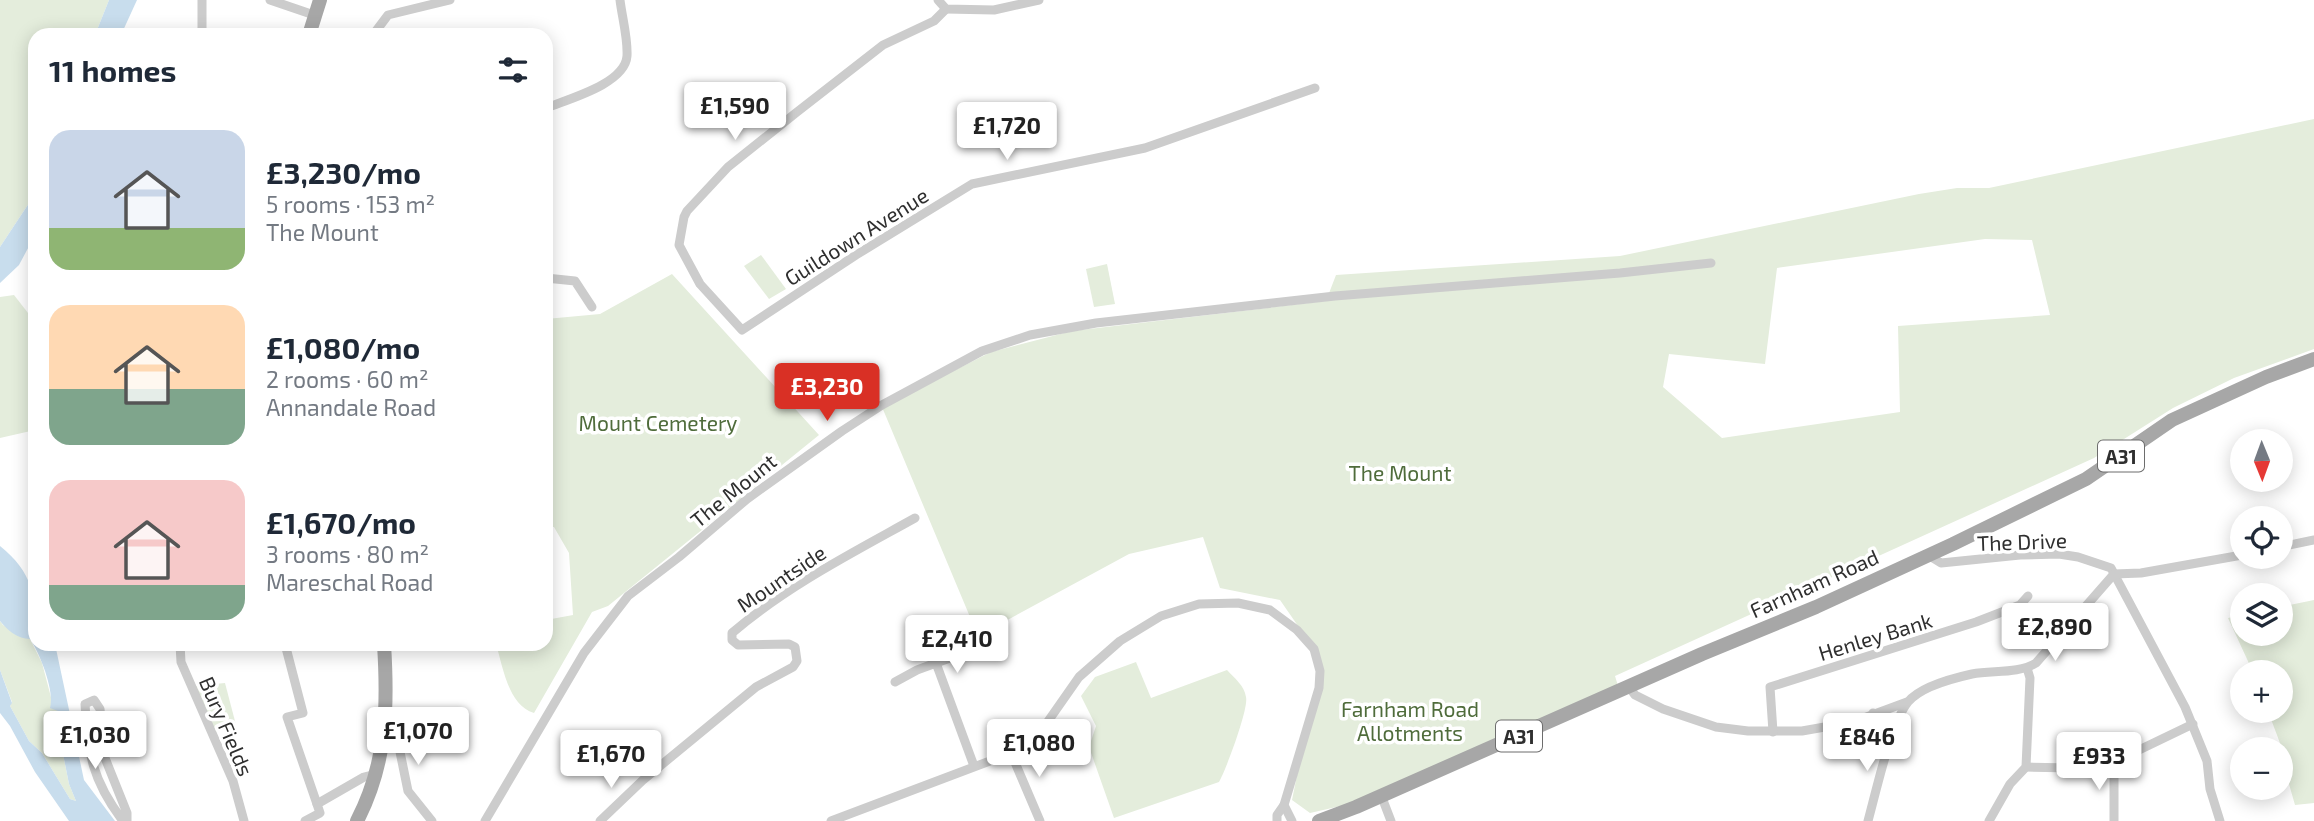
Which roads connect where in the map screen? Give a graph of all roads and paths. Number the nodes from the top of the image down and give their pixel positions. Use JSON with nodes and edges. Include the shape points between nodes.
{"nodes":[{"id":1,"x":202,"y":0,"type":"edge"},
{"id":2,"x":270,"y":0,"type":"edge"},
{"id":3,"x":320,"y":0,"type":"edge"},
{"id":4,"x":450,"y":0,"type":"edge"},
{"id":5,"x":620,"y":0,"type":"edge"},
{"id":6,"x":938,"y":0,"type":"edge"},
{"id":7,"x":1040,"y":0,"type":"edge"},
{"id":8,"x":946,"y":9,"type":"junction"},
{"id":9,"x":314,"y":15,"type":"junction"},
{"id":10,"x":202,"y":28,"type":"edge"},
{"id":11,"x":311,"y":28,"type":"edge"},
{"id":12,"x":378,"y":28,"type":"edge"},
{"id":13,"x":1315,"y":88,"type":"dead end"},
{"id":14,"x":553,"y":105,"type":"edge"},
{"id":15,"x":1711,"y":263,"type":"dead end"},
{"id":16,"x":553,"y":279,"type":"edge"},
{"id":17,"x":592,"y":307,"type":"dead end"},
{"id":18,"x":2314,"y":359,"type":"edge"},
{"id":19,"x":915,"y":518,"type":"dead end"},
{"id":20,"x":2314,"y":540,"type":"edge"},
{"id":21,"x":2293,"y":544,"type":"edge"},
{"id":22,"x":1928,"y":555,"type":"junction"},
{"id":23,"x":2230,"y":557,"type":"edge"},
{"id":24,"x":2114,"y":574,"type":"junction"},
{"id":25,"x":2028,"y":596,"type":"dead end"},
{"id":26,"x":180,"y":651,"type":"edge"},
{"id":27,"x":287,"y":651,"type":"edge"},
{"id":28,"x":385,"y":651,"type":"edge"},
{"id":29,"x":950,"y":658,"type":"dead end"},
{"id":30,"x":936,"y":663,"type":"junction"},
{"id":31,"x":2027,"y":668,"type":"junction"},
{"id":32,"x":895,"y":682,"type":"dead end"},
{"id":33,"x":1629,"y":687,"type":"junction"},
{"id":34,"x":1908,"y":702,"type":"junction"},
{"id":35,"x":1873,"y":713,"type":"junction"},
{"id":36,"x":2193,"y":724,"type":"junction"},
{"id":37,"x":1773,"y":732,"type":"junction"},
{"id":38,"x":384,"y":733,"type":"junction"},
{"id":39,"x":1893,"y":733,"type":"junction"},
{"id":40,"x":1011,"y":753,"type":"junction"},
{"id":41,"x":2114,"y":762,"type":"junction"},
{"id":42,"x":974,"y":766,"type":"junction"},
{"id":43,"x":2026,"y":767,"type":"junction"},
{"id":44,"x":376,"y":774,"type":"junction"},
{"id":45,"x":1381,"y":795,"type":"junction"},
{"id":46,"x":1284,"y":804,"type":"junction"},
{"id":47,"x":318,"y":808,"type":"junction"},
{"id":48,"x":125,"y":821,"type":"edge"},
{"id":49,"x":244,"y":821,"type":"edge"},
{"id":50,"x":305,"y":821,"type":"edge"},
{"id":51,"x":357,"y":821,"type":"edge"},
{"id":52,"x":432,"y":821,"type":"edge"},
{"id":53,"x":485,"y":821,"type":"edge"},
{"id":54,"x":600,"y":821,"type":"edge"},
{"id":55,"x":831,"y":821,"type":"edge"},
{"id":56,"x":1040,"y":821,"type":"edge"},
{"id":57,"x":1277,"y":821,"type":"edge"},
{"id":58,"x":1292,"y":821,"type":"edge"},
{"id":59,"x":1319,"y":821,"type":"edge"},
{"id":60,"x":1391,"y":821,"type":"edge"},
{"id":61,"x":1868,"y":821,"type":"edge"},
{"id":62,"x":1989,"y":821,"type":"edge"},
{"id":63,"x":2114,"y":821,"type":"edge"},
{"id":64,"x":2220,"y":821,"type":"edge"}],
"edges":[{"from":1,"to":10,"type":"street"},
{"from":2,"to":9,"type":"street"},
{"from":3,"to":9,"type":"main road"},
{"from":4,"to":12,"type":"street","via":[[388,15]]},
{"from":5,"to":14,"type":"street","via":[[627,58],[618,74]]},
{"from":6,"to":8,"type":"street"},
{"from":7,"to":8,"type":"street","via":[[994,10]]},
{"from":8,"to":13,"type":"street","name":"Guildown Avenue","via":[[934,21],[883,45],[728,167],[687,211],[679,245],[700,284],[742,330],[972,184],[1145,148]]},
{"from":9,"to":11,"type":"main road"},
{"from":15,"to":53,"type":"street","name":"The Mount","via":[[1122,320],[1030,335],[982,351],[842,431],[753,494],[628,596],[584,653]]},
{"from":16,"to":17,"type":"street","via":[[575,281]]},
{"from":18,"to":22,"type":"main road","name":"Farnham Road","number":"A31","via":[[2172,420],[2085,479]]},
{"from":19,"to":54,"type":"street","name":"Mountside","via":[[831,564],[732,633],[738,645],[789,644],[797,661],[756,687]]},
{"from":20,"to":21,"type":"street"},
{"from":22,"to":24,"type":"street","name":"The Drive","via":[[1941,563],[2059,554],[2097,562]]},
{"from":22,"to":33,"type":"main road","name":"Farnham Road","number":"A31"},
{"from":23,"to":24,"type":"street"},
{"from":24,"to":31,"type":"street"},
{"from":24,"to":36,"type":"street"},
{"from":25,"to":37,"type":"street","name":"Henley Bank","via":[[2020,605],[1976,622],[1770,687]]},
{"from":26,"to":49,"type":"street","name":"Bury Fields","via":[[181,662],[233,781]]},
{"from":27,"to":47,"type":"street","via":[[303,713],[288,716]]},
{"from":28,"to":38,"type":"main road","via":[[388,697]]},
{"from":29,"to":30,"type":"street"},
{"from":30,"to":32,"type":"street"},
{"from":30,"to":42,"type":"street"},
{"from":31,"to":34,"type":"street","via":[[1951,679]]},
{"from":31,"to":43,"type":"street"},
{"from":33,"to":37,"type":"street","via":[[1662,709],[1716,727]]},
{"from":33,"to":45,"type":"main road","name":"Farnham Road","number":"A31"},
{"from":34,"to":35,"type":"street"},
{"from":34,"to":39,"type":"street"},
{"from":35,"to":37,"type":"street","via":[[1853,722]]},
{"from":35,"to":39,"type":"street"},
{"from":36,"to":41,"type":"street"},
{"from":36,"to":64,"type":"street"},
{"from":38,"to":44,"type":"main road"},
{"from":38,"to":52,"type":"street","via":[[399,747],[408,791]]},
{"from":39,"to":61,"type":"street"},
{"from":40,"to":42,"type":"street"},
{"from":40,"to":46,"type":"street","via":[[1044,727],[1079,677],[1120,641],[1161,616],[1199,604],[1238,603],[1270,610],[1297,630],[1314,649],[1320,671],[1313,713]]},
{"from":40,"to":56,"type":"street"},
{"from":41,"to":43,"type":"street","via":[[2073,768]]},
{"from":41,"to":63,"type":"street"},
{"from":42,"to":55,"type":"street"},
{"from":43,"to":62,"type":"street","via":[[2010,784]]},
{"from":44,"to":47,"type":"street","via":[[363,777]]},
{"from":44,"to":51,"type":"main road"},
{"from":45,"to":59,"type":"main road","name":"Farnham Road","number":"A31"},
{"from":45,"to":60,"type":"street"},
{"from":46,"to":57,"type":"street"},
{"from":46,"to":58,"type":"street"},
{"from":47,"to":50,"type":"street"},
{"from":48,"to":48,"type":"street","via":[[95,776],[85,704],[94,700],[100,709],[105,758],[127,813]]}]}
